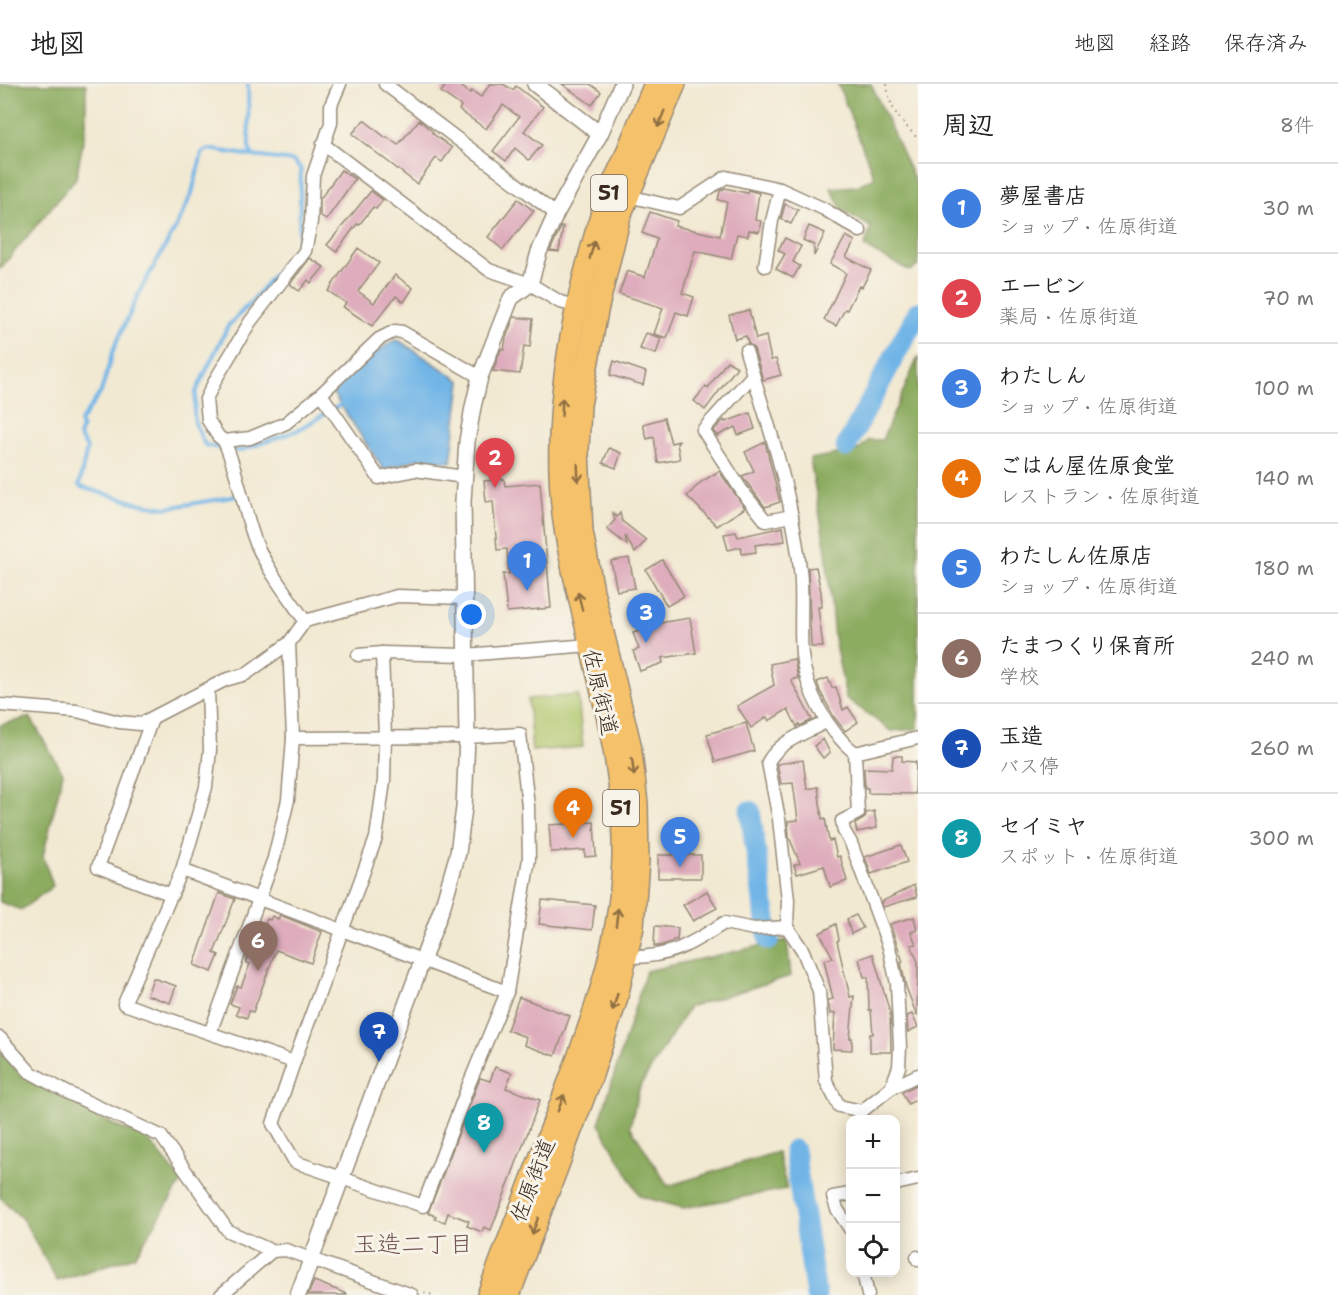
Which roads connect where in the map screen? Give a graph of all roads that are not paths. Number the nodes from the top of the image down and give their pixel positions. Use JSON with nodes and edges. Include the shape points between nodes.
{"nodes":[{"id":1,"x":340,"y":84,"type":"edge"},
{"id":2,"x":385,"y":84,"type":"edge"},
{"id":3,"x":535,"y":84,"type":"edge"},
{"id":4,"x":622,"y":84,"type":"edge"},
{"id":5,"x":655,"y":84,"type":"edge"},
{"id":6,"x":675,"y":84,"type":"edge"},
{"id":7,"x":600,"y":134,"type":"junction"},
{"id":8,"x":323,"y":144,"type":"junction"},
{"id":9,"x":780,"y":189,"type":"junction"},
{"id":10,"x":628,"y":196,"type":"junction"},
{"id":11,"x":556,"y":214,"type":"junction"},
{"id":12,"x":860,"y":231,"type":"dead end"},
{"id":13,"x":765,"y":266,"type":"dead end"},
{"id":14,"x":530,"y":284,"type":"junction"},
{"id":15,"x":587,"y":309,"type":"junction"},
{"id":16,"x":746,"y":351,"type":"dead end"},
{"id":17,"x":753,"y":375,"type":"junction"},
{"id":18,"x":480,"y":377,"type":"junction"},
{"id":19,"x":321,"y":394,"type":"junction"},
{"id":20,"x":225,"y":441,"type":"junction"},
{"id":21,"x":464,"y":477,"type":"junction"},
{"id":22,"x":792,"y":516,"type":"junction"},
{"id":23,"x":465,"y":598,"type":"junction"},
{"id":24,"x":305,"y":621,"type":"junction"},
{"id":25,"x":289,"y":643,"type":"junction"},
{"id":26,"x":590,"y":645,"type":"junction"},
{"id":27,"x":382,"y":653,"type":"junction"},
{"id":28,"x":358,"y":655,"type":"dead end"},
{"id":29,"x":465,"y":655,"type":"junction"},
{"id":30,"x":208,"y":689,"type":"junction"},
{"id":31,"x":0,"y":705,"type":"edge"},
{"id":32,"x":152,"y":719,"type":"junction"},
{"id":33,"x":826,"y":722,"type":"junction"},
{"id":34,"x":467,"y":737,"type":"junction"},
{"id":35,"x":294,"y":738,"type":"junction"},
{"id":36,"x":386,"y":738,"type":"junction"},
{"id":37,"x":918,"y":738,"type":"edge"},
{"id":38,"x":855,"y":753,"type":"junction"},
{"id":39,"x":182,"y":870,"type":"junction"},
{"id":40,"x":172,"y":895,"type":"junction"},
{"id":41,"x":259,"y":899,"type":"junction"},
{"id":42,"x":784,"y":928,"type":"junction"},
{"id":43,"x":342,"y":931,"type":"junction"},
{"id":44,"x":627,"y":957,"type":"junction"},
{"id":45,"x":423,"y":960,"type":"junction"},
{"id":46,"x":507,"y":992,"type":"junction"},
{"id":47,"x":210,"y":1033,"type":"junction"},
{"id":48,"x":0,"y":1038,"type":"edge"},
{"id":49,"x":294,"y":1062,"type":"junction"},
{"id":50,"x":918,"y":1075,"type":"edge"},
{"id":51,"x":891,"y":1088,"type":"junction"},
{"id":52,"x":341,"y":1178,"type":"junction"},
{"id":53,"x":918,"y":1179,"type":"edge"},
{"id":54,"x":900,"y":1183,"type":"edge"},
{"id":55,"x":846,"y":1195,"type":"edge"},
{"id":56,"x":846,"y":1223,"type":"edge"},
{"id":57,"x":272,"y":1251,"type":"junction"},
{"id":58,"x":311,"y":1260,"type":"junction"},
{"id":59,"x":864,"y":1277,"type":"edge"},
{"id":60,"x":418,"y":1294,"type":"edge"},
{"id":61,"x":221,"y":1295,"type":"edge"},
{"id":62,"x":298,"y":1295,"type":"edge"},
{"id":63,"x":488,"y":1295,"type":"edge"},
{"id":64,"x":509,"y":1295,"type":"edge"},
{"id":65,"x":868,"y":1295,"type":"edge"}],
"edges":[{"from":1,"to":8,"type":"street"},
{"from":2,"to":11,"type":"street"},
{"from":3,"to":7,"type":"street"},
{"from":4,"to":7,"type":"street"},
{"from":15,"to":5,"type":"highway","name":"佐原街道","number":"51","one_way":true,"via":[[605,204]]},
{"from":6,"to":10,"type":"highway","name":"佐原街道","number":"51","one_way":true},
{"from":7,"to":11,"type":"street"},
{"from":8,"to":14,"type":"street","via":[[489,270]]},
{"from":8,"to":20,"type":"street","via":[[313,176],[305,251],[250,322],[206,399],[208,420]]},
{"from":9,"to":10,"type":"street","via":[[726,177],[679,208]]},
{"from":9,"to":12,"type":"street"},
{"from":9,"to":13,"type":"street"},
{"from":10,"to":15,"type":"highway","name":"佐原街道","number":"51"},
{"from":11,"to":14,"type":"street"},
{"from":14,"to":15,"type":"street","via":[[560,302]]},
{"from":14,"to":18,"type":"street","via":[[511,298]]},
{"from":26,"to":15,"type":"highway","name":"佐原街道","number":"51","one_way":true,"via":[[566,532],[560,451],[562,401]]},
{"from":15,"to":44,"type":"highway","name":"佐原街道","number":"51","one_way":true,"via":[[578,451],[579,499],[593,591],[630,744],[637,804],[636,898]]},
{"from":16,"to":17,"type":"street"},
{"from":17,"to":22,"type":"street"},
{"from":17,"to":22,"type":"street","via":[[703,430],[766,521]]},
{"from":18,"to":19,"type":"street","via":[[395,331],[369,347]]},
{"from":18,"to":21,"type":"street"},
{"from":19,"to":20,"type":"street","via":[[286,423],[249,438]]},
{"from":19,"to":21,"type":"street","via":[[379,478],[415,470]]},
{"from":20,"to":24,"type":"street","via":[[257,544]]},
{"from":21,"to":23,"type":"street"},
{"from":22,"to":33,"type":"street","via":[[801,580],[802,657],[813,697]]},
{"from":23,"to":24,"type":"street","via":[[397,596]]},
{"from":23,"to":29,"type":"street"},
{"from":24,"to":25,"type":"street"},
{"from":25,"to":30,"type":"street","via":[[246,674]]},
{"from":25,"to":35,"type":"street"},
{"from":26,"to":29,"type":"street"},
{"from":63,"to":26,"type":"highway","name":"佐原街道","number":"51","one_way":true,"via":[[573,1072],[599,996],[616,925],[623,857],[621,798],[615,751]]},
{"from":27,"to":28,"type":"street"},
{"from":27,"to":29,"type":"street"},
{"from":27,"to":36,"type":"street"},
{"from":29,"to":34,"type":"street"},
{"from":30,"to":32,"type":"street"},
{"from":30,"to":39,"type":"street","via":[[210,750],[206,787]]},
{"from":31,"to":32,"type":"street","via":[[77,711],[130,724]]},
{"from":32,"to":40,"type":"street","via":[[98,867]]},
{"from":33,"to":38,"type":"street"},
{"from":33,"to":42,"type":"street","via":[[774,751],[768,762],[788,900]]},
{"from":34,"to":36,"type":"street"},
{"from":34,"to":45,"type":"street","via":[[458,853]]},
{"from":34,"to":46,"type":"street","via":[[520,734],[529,859]]},
{"from":35,"to":36,"type":"street"},
{"from":35,"to":41,"type":"street","via":[[288,800]]},
{"from":36,"to":43,"type":"street","via":[[376,838]]},
{"from":37,"to":38,"type":"street"},
{"from":38,"to":51,"type":"street","via":[[858,813],[842,821],[889,947],[897,984],[899,1067]]},
{"from":39,"to":40,"type":"street"},
{"from":39,"to":41,"type":"street"},
{"from":40,"to":47,"type":"street","via":[[124,1004]]},
{"from":41,"to":43,"type":"street"},
{"from":41,"to":47,"type":"street"},
{"from":42,"to":44,"type":"street","via":[[754,929],[724,923],[684,948],[647,958]]},
{"from":42,"to":51,"type":"street","via":[[803,951],[819,991],[826,1082],[839,1106],[862,1111]]},
{"from":43,"to":45,"type":"street"},
{"from":43,"to":49,"type":"street"},
{"from":44,"to":64,"type":"highway","name":"佐原街道","number":"51","one_way":true,"via":[[591,1078]]},
{"from":45,"to":46,"type":"street"},
{"from":45,"to":52,"type":"street"},
{"from":46,"to":52,"type":"street","via":[[423,1206]]},
{"from":47,"to":49,"type":"street"},
{"from":48,"to":57,"type":"street","via":[[30,1072],[161,1136],[228,1232]]},
{"from":49,"to":52,"type":"street","via":[[273,1124],[295,1162]]},
{"from":50,"to":51,"type":"street"},
{"from":52,"to":58,"type":"street"},
{"from":53,"to":54,"type":"street"},
{"from":55,"to":56,"type":"street","via":[[833,1197]]},
{"from":57,"to":58,"type":"street","via":[[286,1250]]},
{"from":57,"to":61,"type":"street"},
{"from":58,"to":60,"type":"street"},
{"from":58,"to":62,"type":"street"},
{"from":59,"to":65,"type":"street"}]}
